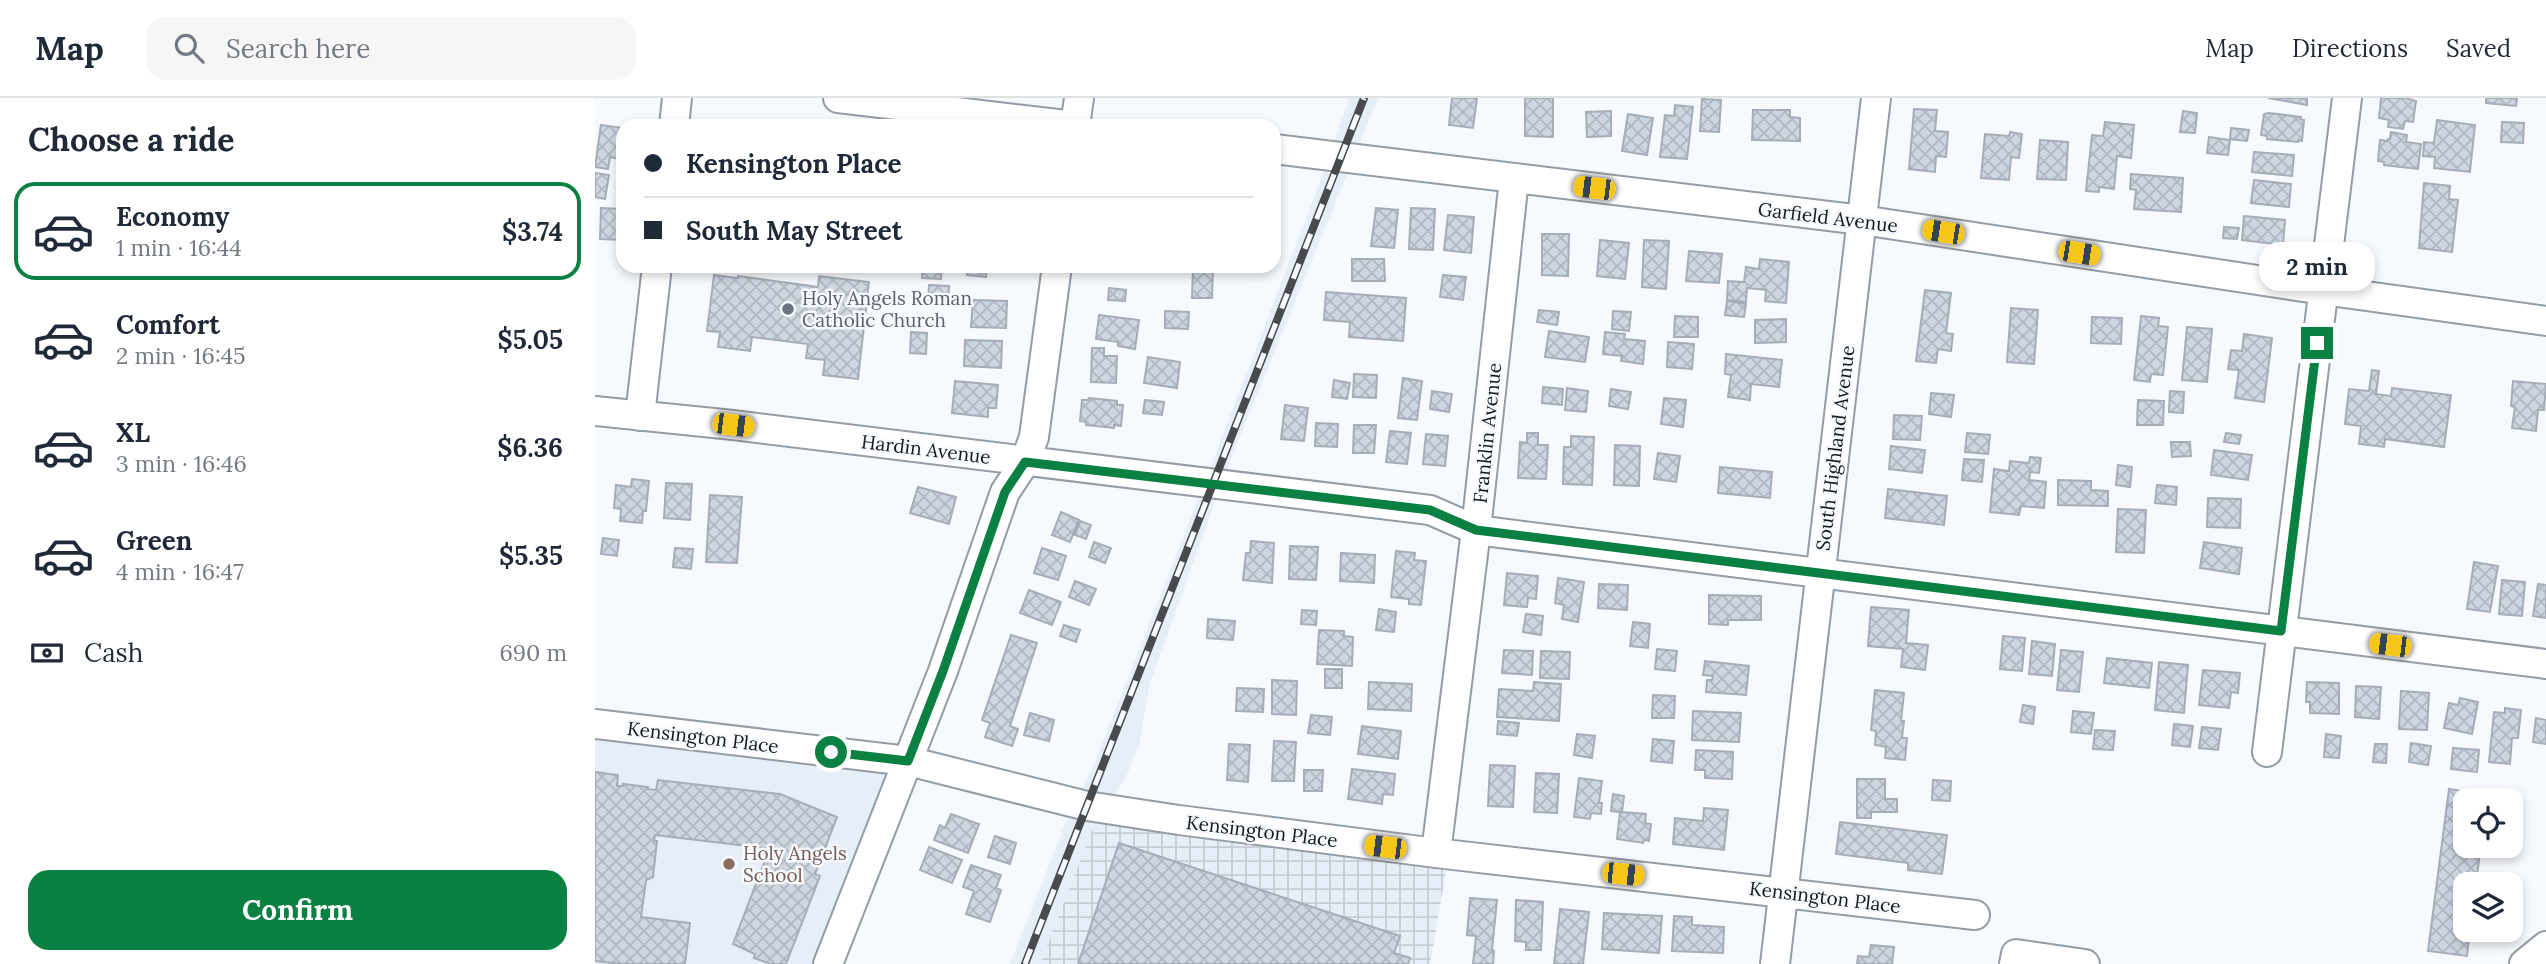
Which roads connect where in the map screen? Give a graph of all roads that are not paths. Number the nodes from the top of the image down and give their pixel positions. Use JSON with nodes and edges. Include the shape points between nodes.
{"nodes":[{"id":1,"x":677,"y":98,"type":"edge"},
{"id":2,"x":838,"y":98,"type":"edge"},
{"id":3,"x":1079,"y":98,"type":"edge"},
{"id":4,"x":1876,"y":98,"type":"edge"},
{"id":5,"x":2347,"y":98,"type":"edge"},
{"id":6,"x":675,"y":119,"type":"edge"},
{"id":7,"x":1016,"y":119,"type":"edge"},
{"id":8,"x":1076,"y":119,"type":"edge"},
{"id":9,"x":1281,"y":150,"type":"edge"},
{"id":10,"x":1514,"y":179,"type":"junction"},
{"id":11,"x":1862,"y":220,"type":"junction"},
{"id":12,"x":656,"y":273,"type":"edge"},
{"id":13,"x":1056,"y":273,"type":"edge"},
{"id":14,"x":2323,"y":290,"type":"junction"},
{"id":15,"x":2546,"y":321,"type":"edge"},
{"id":16,"x":595,"y":411,"type":"edge"},
{"id":17,"x":639,"y":416,"type":"junction"},
{"id":18,"x":1025,"y":462,"type":"junction"},
{"id":19,"x":1476,"y":530,"type":"junction"},
{"id":20,"x":1821,"y":573,"type":"junction"},
{"id":21,"x":2281,"y":631,"type":"junction"},
{"id":22,"x":2546,"y":664,"type":"edge"},
{"id":23,"x":595,"y":724,"type":"edge"},
{"id":24,"x":2267,"y":752,"type":"dead end"},
{"id":25,"x":908,"y":761,"type":"junction"},
{"id":26,"x":1436,"y":853,"type":"junction"},
{"id":27,"x":1784,"y":892,"type":"junction"},
{"id":28,"x":1975,"y":915,"type":"dead end"},
{"id":29,"x":2546,"y":946,"type":"edge"},
{"id":30,"x":828,"y":964,"type":"edge"},
{"id":31,"x":1775,"y":964,"type":"edge"},
{"id":32,"x":2014,"y":964,"type":"edge"},
{"id":33,"x":2085,"y":964,"type":"edge"},
{"id":34,"x":2524,"y":964,"type":"edge"}],
"edges":[{"from":1,"to":6,"type":"street"},
{"from":2,"to":7,"type":"street"},
{"from":3,"to":8,"type":"street"},
{"from":4,"to":11,"type":"street","name":"South Highland Avenue"},
{"from":5,"to":14,"type":"street"},
{"from":9,"to":10,"type":"street","name":"Garfield Avenue"},
{"from":10,"to":11,"type":"street","name":"Garfield Avenue"},
{"from":10,"to":19,"type":"street","name":"Franklin Avenue"},
{"from":11,"to":14,"type":"street","name":"Garfield Avenue"},
{"from":11,"to":20,"type":"street","name":"South Highland Avenue"},
{"from":12,"to":17,"type":"street"},
{"from":13,"to":18,"type":"street","via":[[1034,437]]},
{"from":14,"to":15,"type":"street","name":"Garfield Avenue"},
{"from":14,"to":21,"type":"street"},
{"from":16,"to":17,"type":"street","name":"Hardin Avenue"},
{"from":17,"to":18,"type":"street","name":"Hardin Avenue"},
{"from":18,"to":19,"type":"street","name":"Hardin Avenue","via":[[1430,510]]},
{"from":18,"to":25,"type":"street","via":[[1005,492]]},
{"from":19,"to":20,"type":"street","name":"Hardin Avenue"},
{"from":19,"to":26,"type":"street","name":"Franklin Avenue"},
{"from":20,"to":21,"type":"street","name":"Hardin Avenue"},
{"from":20,"to":27,"type":"street","name":"South Highland Avenue"},
{"from":21,"to":22,"type":"street","name":"Hardin Avenue"},
{"from":21,"to":24,"type":"street"},
{"from":23,"to":25,"type":"street","name":"Kensington Place"},
{"from":25,"to":26,"type":"street","name":"Kensington Place","via":[[1087,806]]},
{"from":25,"to":30,"type":"street"},
{"from":26,"to":27,"type":"street","name":"Kensington Place"},
{"from":27,"to":28,"type":"street","name":"Kensington Place"},
{"from":27,"to":31,"type":"street","name":"South Highland Avenue"},
{"from":29,"to":34,"type":"street"},
{"from":32,"to":33,"type":"street","via":[[2015,954]]}]}
